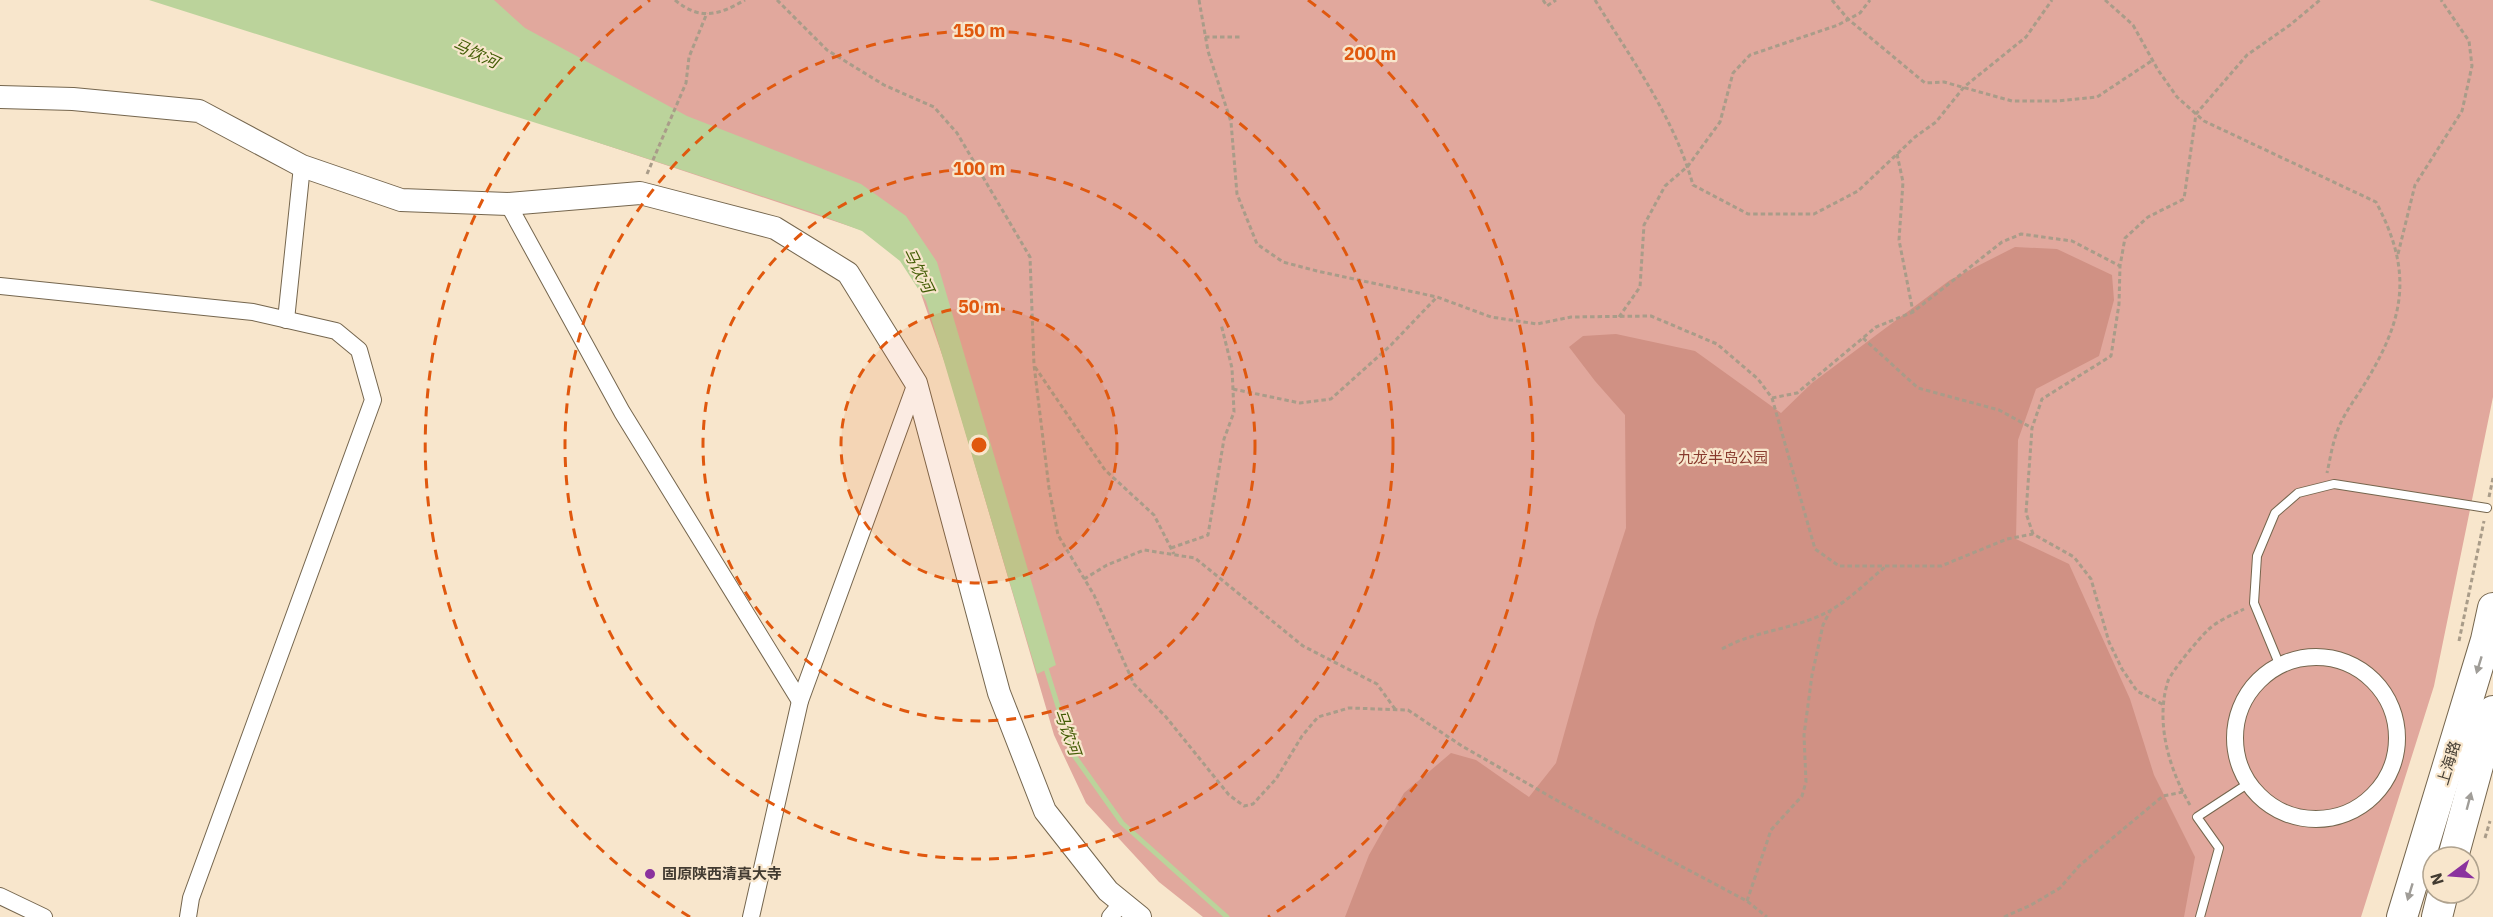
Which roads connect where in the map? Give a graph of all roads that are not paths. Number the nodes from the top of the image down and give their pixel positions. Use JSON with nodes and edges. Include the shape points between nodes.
{"nodes":[{"id":1,"x":0,"y":97,"type":"edge"},
{"id":2,"x":302,"y":166,"type":"junction"},
{"id":3,"x":508,"y":204,"type":"junction"},
{"id":4,"x":0,"y":286,"type":"edge"},
{"id":5,"x":286,"y":320,"type":"junction"},
{"id":6,"x":916,"y":383,"type":"junction"},
{"id":7,"x":2487,"y":508,"type":"dead end"},
{"id":8,"x":2493,"y":608,"type":"edge"},
{"id":9,"x":2280,"y":666,"type":"junction"},
{"id":10,"x":800,"y":701,"type":"junction"},
{"id":11,"x":2493,"y":711,"type":"edge"},
{"id":12,"x":2249,"y":783,"type":"junction"},
{"id":13,"x":2456,"y":845,"type":"edge"},
{"id":14,"x":0,"y":896,"type":"edge"},
{"id":15,"x":1116,"y":910,"type":"edge"},
{"id":16,"x":44,"y":917,"type":"edge"},
{"id":17,"x":188,"y":917,"type":"edge"},
{"id":18,"x":751,"y":917,"type":"edge"},
{"id":19,"x":1140,"y":917,"type":"edge"},
{"id":20,"x":2200,"y":917,"type":"edge"},
{"id":21,"x":2403,"y":917,"type":"edge"}],
"edges":[{"from":1,"to":2,"type":"street","via":[[73,99],[199,111]]},
{"from":2,"to":3,"type":"street","via":[[401,200]]},
{"from":2,"to":5,"type":"street"},
{"from":3,"to":6,"type":"street","via":[[640,193],[775,228],[848,273]]},
{"from":3,"to":10,"type":"street","via":[[622,412]]},
{"from":4,"to":5,"type":"street","via":[[253,312]]},
{"from":5,"to":17,"type":"street","via":[[336,331],[359,350],[373,400],[191,898]]},
{"from":6,"to":10,"type":"street"},
{"from":6,"to":15,"type":"street","via":[[999,693],[1045,811],[1108,891]]},
{"from":7,"to":9,"type":"lane","via":[[2334,484],[2298,493],[2275,513],[2257,556],[2254,603]]},
{"from":8,"to":21,"type":"highway","name":"上海路","one_way":true},
{"from":9,"to":12,"type":"street","via":[[2249,692],[2238,715],[2235,741],[2239,766]]},
{"from":9,"to":12,"type":"street","via":[[2315,656],[2340,660],[2365,673],[2384,694],[2396,720],[2397,748],[2390,775],[2373,798],[2349,813],[2322,820],[2294,817],[2271,806]]},
{"from":10,"to":18,"type":"street"},
{"from":13,"to":11,"type":"highway","name":"上海路","one_way":true},
{"from":12,"to":20,"type":"lane","via":[[2197,817],[2219,848]]},
{"from":14,"to":16,"type":"street"},
{"from":15,"to":19,"type":"street"}]}
